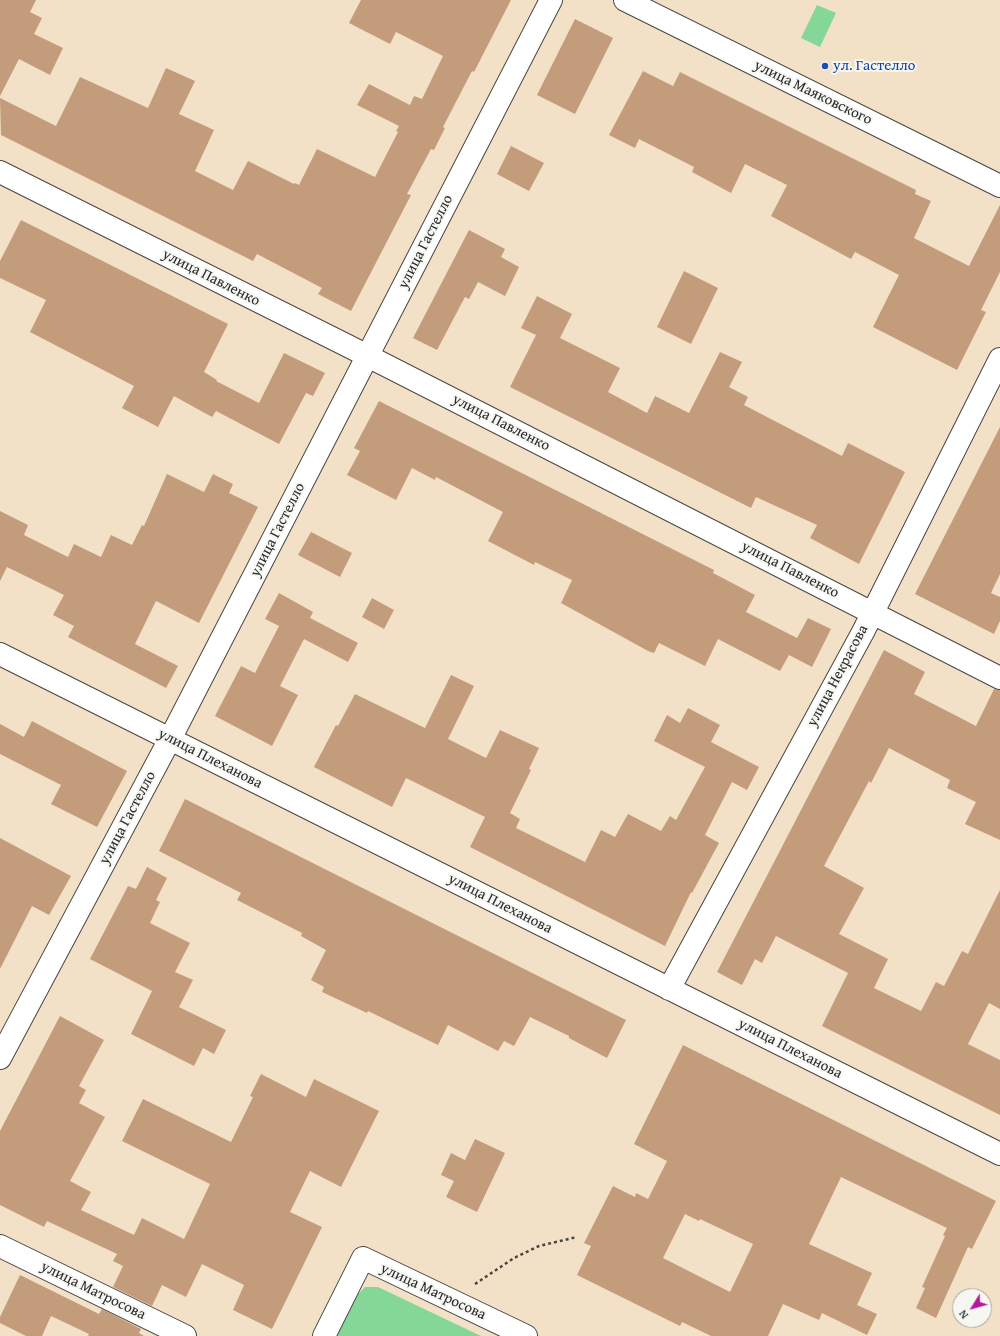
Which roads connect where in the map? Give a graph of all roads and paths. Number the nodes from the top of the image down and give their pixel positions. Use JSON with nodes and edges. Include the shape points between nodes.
{"nodes":[{"id":1,"x":551,"y":0,"type":"edge"},
{"id":2,"x":625,"y":0,"type":"edge"},
{"id":3,"x":0,"y":172,"type":"edge"},
{"id":4,"x":1000,"y":186,"type":"edge"},
{"id":5,"x":367,"y":356,"type":"junction"},
{"id":6,"x":1000,"y":359,"type":"edge"},
{"id":7,"x":873,"y":612,"type":"junction"},
{"id":8,"x":0,"y":654,"type":"edge"},
{"id":9,"x":1000,"y":678,"type":"edge"},
{"id":10,"x":170,"y":740,"type":"junction"},
{"id":11,"x":670,"y":989,"type":"junction"},
{"id":12,"x":0,"y":1058,"type":"edge"},
{"id":13,"x":1000,"y":1154,"type":"edge"},
{"id":14,"x":577,"y":1237,"type":"dead end"},
{"id":15,"x":0,"y":1246,"type":"edge"},
{"id":16,"x":452,"y":1301,"type":"junction"},
{"id":17,"x":185,"y":1336,"type":"edge"},
{"id":18,"x":324,"y":1336,"type":"edge"},
{"id":19,"x":526,"y":1336,"type":"edge"}],
"edges":[{"from":1,"to":5,"type":"street","name":"улица Гастелло"},
{"from":2,"to":4,"type":"street","name":"улица Маяковского"},
{"from":3,"to":5,"type":"street","name":"улица Павленко"},
{"from":5,"to":7,"type":"street","name":"улица Павленко"},
{"from":5,"to":10,"type":"street","name":"улица Гастелло"},
{"from":6,"to":7,"type":"street","name":"улица Некрасова"},
{"from":7,"to":9,"type":"street","name":"улица Павленко"},
{"from":7,"to":11,"type":"street","name":"улица Некрасова"},
{"from":8,"to":10,"type":"street","name":"улица Плеханова"},
{"from":10,"to":11,"type":"street","name":"улица Плеханова"},
{"from":10,"to":12,"type":"street","name":"улица Гастелло"},
{"from":11,"to":13,"type":"street","name":"улица Плеханова"},
{"from":14,"to":16,"type":"path","via":[[539,1246],[514,1258]]},
{"from":15,"to":17,"type":"street","name":"улица Матросова"},
{"from":16,"to":18,"type":"street","name":"улица Матросова","via":[[363,1258]]},
{"from":16,"to":19,"type":"street","name":"улица Матросова"}]}
